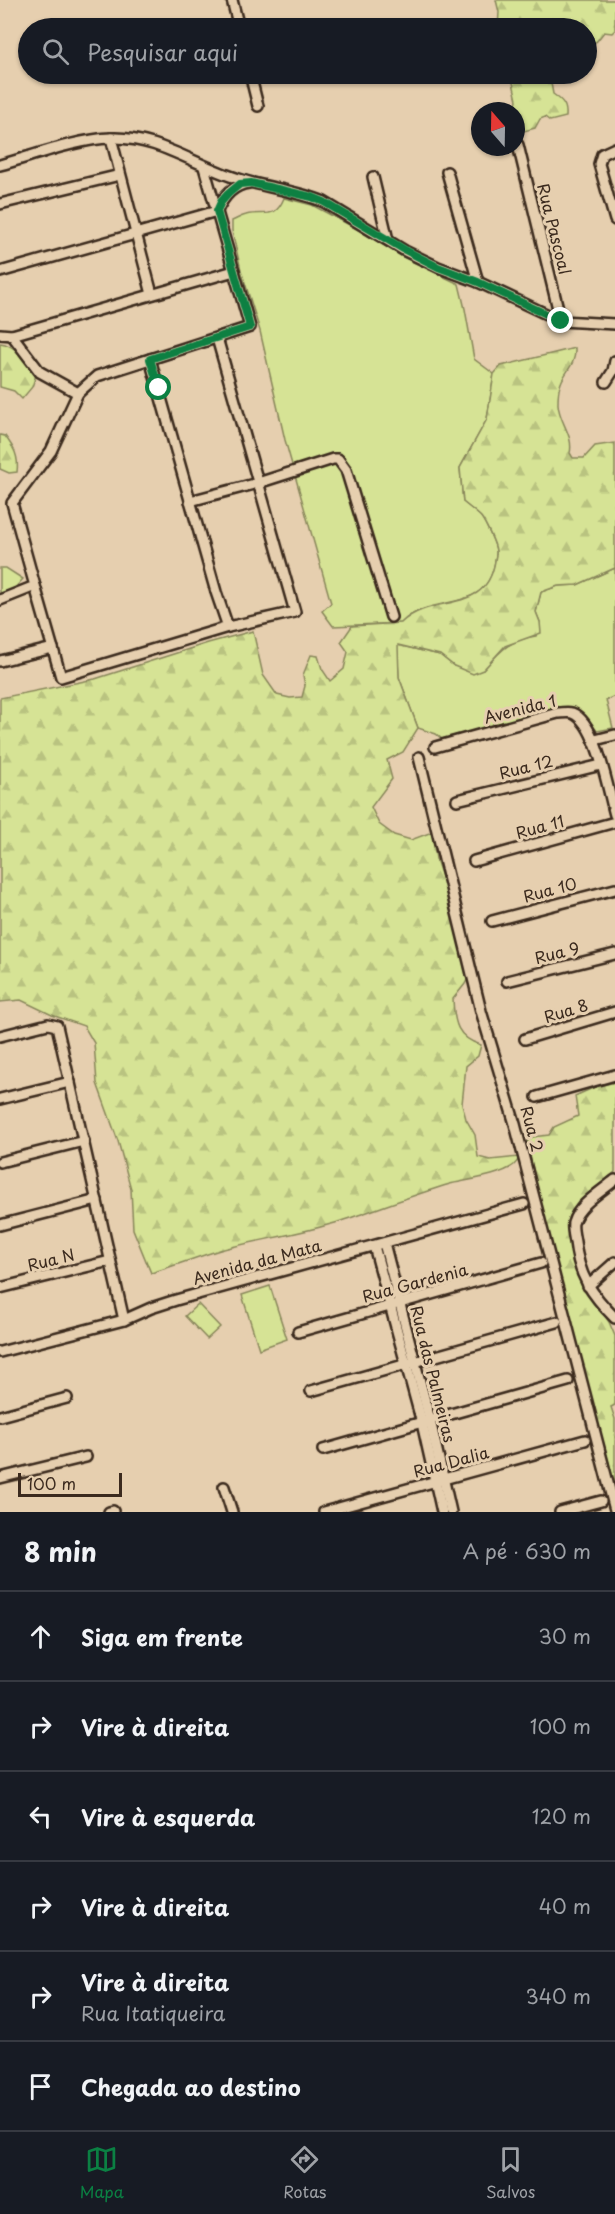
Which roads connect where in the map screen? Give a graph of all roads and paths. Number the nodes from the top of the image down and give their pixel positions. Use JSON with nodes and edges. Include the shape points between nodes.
{"nodes":[{"id":1,"x":232,"y":0,"type":"edge"},
{"id":2,"x":236,"y":18,"type":"edge"},
{"id":3,"x":252,"y":84,"type":"edge"},
{"id":4,"x":258,"y":106,"type":"dead end"},
{"id":5,"x":111,"y":138,"type":"junction"},
{"id":6,"x":615,"y":148,"type":"edge"},
{"id":7,"x":521,"y":156,"type":"edge"},
{"id":8,"x":0,"y":165,"type":"edge"},
{"id":9,"x":204,"y":167,"type":"junction"},
{"id":10,"x":447,"y":172,"type":"dead end"},
{"id":11,"x":120,"y":175,"type":"junction"},
{"id":12,"x":373,"y":177,"type":"dead end"},
{"id":13,"x":262,"y":186,"type":"junction"},
{"id":14,"x":0,"y":204,"type":"edge"},
{"id":15,"x":217,"y":211,"type":"junction"},
{"id":16,"x":615,"y":220,"type":"edge"},
{"id":17,"x":138,"y":233,"type":"junction"},
{"id":18,"x":388,"y":240,"type":"junction"},
{"id":19,"x":234,"y":271,"type":"junction"},
{"id":20,"x":0,"y":272,"type":"edge"},
{"id":21,"x":478,"y":282,"type":"junction"},
{"id":22,"x":152,"y":294,"type":"junction"},
{"id":23,"x":561,"y":321,"type":"junction"},
{"id":24,"x":615,"y":324,"type":"edge"},
{"id":25,"x":0,"y":334,"type":"edge"},
{"id":26,"x":12,"y":334,"type":"junction"},
{"id":27,"x":217,"y":338,"type":"junction"},
{"id":28,"x":150,"y":359,"type":"junction"},
{"id":29,"x":615,"y":361,"type":"edge"},
{"id":30,"x":606,"y":382,"type":"dead end"},
{"id":31,"x":78,"y":393,"type":"junction"},
{"id":32,"x":258,"y":483,"type":"junction"},
{"id":33,"x":190,"y":501,"type":"junction"},
{"id":34,"x":35,"y":586,"type":"junction"},
{"id":35,"x":0,"y":600,"type":"edge"},
{"id":36,"x":391,"y":617,"type":"dead end"},
{"id":37,"x":228,"y":627,"type":"junction"},
{"id":38,"x":53,"y":648,"type":"junction"},
{"id":39,"x":0,"y":662,"type":"edge"},
{"id":40,"x":615,"y":735,"type":"edge"},
{"id":41,"x":596,"y":740,"type":"junction"},
{"id":42,"x":435,"y":747,"type":"dead end"},
{"id":43,"x":419,"y":757,"type":"dead end"},
{"id":44,"x":601,"y":765,"type":"junction"},
{"id":45,"x":457,"y":800,"type":"dead end"},
{"id":46,"x":613,"y":801,"type":"edge"},
{"id":47,"x":615,"y":815,"type":"edge"},
{"id":48,"x":615,"y":822,"type":"edge"},
{"id":49,"x":474,"y":861,"type":"dead end"},
{"id":50,"x":615,"y":889,"type":"edge"},
{"id":51,"x":492,"y":921,"type":"dead end"},
{"id":52,"x":615,"y":954,"type":"edge"},
{"id":53,"x":507,"y":981,"type":"dead end"},
{"id":54,"x":615,"y":1012,"type":"edge"},
{"id":55,"x":0,"y":1036,"type":"edge"},
{"id":56,"x":525,"y":1039,"type":"dead end"},
{"id":57,"x":615,"y":1075,"type":"edge"},
{"id":58,"x":70,"y":1082,"type":"junction"},
{"id":59,"x":537,"y":1097,"type":"dead end"},
{"id":60,"x":0,"y":1099,"type":"edge"},
{"id":61,"x":84,"y":1141,"type":"junction"},
{"id":62,"x":0,"y":1162,"type":"edge"},
{"id":63,"x":615,"y":1180,"type":"edge"},
{"id":64,"x":97,"y":1200,"type":"junction"},
{"id":65,"x":524,"y":1204,"type":"dead end"},
{"id":66,"x":0,"y":1225,"type":"edge"},
{"id":67,"x":379,"y":1244,"type":"junction"},
{"id":68,"x":110,"y":1261,"type":"junction"},
{"id":69,"x":615,"y":1262,"type":"edge"},
{"id":70,"x":541,"y":1263,"type":"dead end"},
{"id":71,"x":588,"y":1286,"type":"junction"},
{"id":72,"x":0,"y":1288,"type":"edge"},
{"id":73,"x":399,"y":1303,"type":"junction"},
{"id":74,"x":389,"y":1305,"type":"junction"},
{"id":75,"x":615,"y":1318,"type":"edge"},
{"id":76,"x":124,"y":1320,"type":"junction"},
{"id":77,"x":557,"y":1322,"type":"dead end"},
{"id":78,"x":298,"y":1332,"type":"dead end"},
{"id":79,"x":0,"y":1352,"type":"edge"},
{"id":80,"x":410,"y":1363,"type":"junction"},
{"id":81,"x":568,"y":1381,"type":"dead end"},
{"id":82,"x":311,"y":1391,"type":"dead end"},
{"id":83,"x":67,"y":1398,"type":"dead end"},
{"id":84,"x":0,"y":1416,"type":"edge"},
{"id":85,"x":426,"y":1422,"type":"junction"},
{"id":86,"x":585,"y":1440,"type":"dead end"},
{"id":87,"x":323,"y":1450,"type":"dead end"},
{"id":88,"x":86,"y":1457,"type":"dead end"},
{"id":89,"x":0,"y":1478,"type":"edge"},
{"id":90,"x":440,"y":1481,"type":"junction"},
{"id":91,"x":224,"y":1487,"type":"dead end"},
{"id":92,"x":601,"y":1501,"type":"dead end"},
{"id":93,"x":615,"y":1510,"type":"edge"},
{"id":94,"x":232,"y":1512,"type":"edge"},
{"id":95,"x":324,"y":1512,"type":"edge"},
{"id":96,"x":442,"y":1512,"type":"edge"},
{"id":97,"x":451,"y":1512,"type":"edge"},
{"id":98,"x":560,"y":1512,"type":"edge"}],
"edges":[{"from":1,"to":2,"type":"street"},
{"from":3,"to":4,"type":"street"},
{"from":5,"to":8,"type":"street"},
{"from":5,"to":9,"type":"street","via":[[156,145]]},
{"from":5,"to":11,"type":"street"},
{"from":6,"to":16,"type":"street","via":[[602,154],[599,164]]},
{"from":7,"to":23,"type":"street","name":"Rua Pascoal"},
{"from":9,"to":13,"type":"street"},
{"from":9,"to":15,"type":"street"},
{"from":10,"to":21,"type":"street"},
{"from":11,"to":14,"type":"street"},
{"from":11,"to":17,"type":"street"},
{"from":12,"to":18,"type":"street"},
{"from":13,"to":15,"type":"street","via":[[240,184]]},
{"from":13,"to":18,"type":"street","via":[[324,202]]},
{"from":15,"to":17,"type":"street"},
{"from":15,"to":19,"type":"street"},
{"from":17,"to":20,"type":"street"},
{"from":17,"to":22,"type":"street"},
{"from":18,"to":21,"type":"street","via":[[438,267]]},
{"from":19,"to":22,"type":"street"},
{"from":19,"to":27,"type":"street","via":[[250,327]]},
{"from":21,"to":23,"type":"street"},
{"from":22,"to":26,"type":"street"},
{"from":23,"to":24,"type":"street"},
{"from":25,"to":26,"type":"street"},
{"from":26,"to":31,"type":"street","via":[[40,372]]},
{"from":27,"to":28,"type":"street"},
{"from":27,"to":32,"type":"street"},
{"from":28,"to":31,"type":"street","via":[[97,376]]},
{"from":28,"to":33,"type":"street"},
{"from":29,"to":30,"type":"street"},
{"from":31,"to":34,"type":"street","via":[[51,452],[12,503]]},
{"from":32,"to":33,"type":"street"},
{"from":32,"to":36,"type":"street","via":[[333,459],[342,462]]},
{"from":32,"to":37,"type":"street","via":[[295,612]]},
{"from":33,"to":37,"type":"street"},
{"from":34,"to":35,"type":"street"},
{"from":34,"to":38,"type":"street"},
{"from":37,"to":38,"type":"street","via":[[61,676]]},
{"from":38,"to":39,"type":"street"},
{"from":40,"to":41,"type":"street"},
{"from":41,"to":42,"type":"street","name":"Avenida 1","via":[[579,717],[564,713]]},
{"from":41,"to":44,"type":"street","name":"Avenida 1"},
{"from":43,"to":93,"type":"street","name":"Rua 2","via":[[481,1011],[515,1124]]},
{"from":44,"to":45,"type":"street","name":"Rua 12"},
{"from":44,"to":46,"type":"street","name":"Avenida 1"},
{"from":46,"to":47,"type":"street","name":"Avenida 1"},
{"from":48,"to":49,"type":"street","name":"Rua 11"},
{"from":50,"to":51,"type":"street","name":"Rua 10"},
{"from":52,"to":53,"type":"street","name":"Rua 9"},
{"from":54,"to":56,"type":"street","name":"Rua 8"},
{"from":55,"to":58,"type":"street","via":[[51,1023],[57,1026]]},
{"from":57,"to":59,"type":"street"},
{"from":58,"to":60,"type":"street"},
{"from":58,"to":61,"type":"street"},
{"from":61,"to":62,"type":"street"},
{"from":61,"to":64,"type":"street"},
{"from":63,"to":71,"type":"street","via":[[581,1210],[573,1224],[579,1263]]},
{"from":64,"to":66,"type":"street"},
{"from":64,"to":68,"type":"street"},
{"from":65,"to":67,"type":"street","name":"Avenida da Mata"},
{"from":67,"to":73,"type":"street","name":"Rua das Palmeiras"},
{"from":67,"to":74,"type":"street","name":"Rua das Palmeiras"},
{"from":67,"to":76,"type":"street","name":"Avenida da Mata","via":[[176,1300]]},
{"from":68,"to":72,"type":"street","name":"Rua N"},
{"from":68,"to":76,"type":"street"},
{"from":69,"to":71,"type":"street"},
{"from":70,"to":73,"type":"street","name":"Rua Gardenia"},
{"from":71,"to":75,"type":"street"},
{"from":73,"to":74,"type":"street","name":"Rua Gardenia"},
{"from":73,"to":80,"type":"street","name":"Rua das Palmeiras"},
{"from":74,"to":78,"type":"street","name":"Rua Gardenia"},
{"from":74,"to":80,"type":"street","name":"Rua das Palmeiras"},
{"from":76,"to":79,"type":"street","name":"Avenida da Mata"},
{"from":77,"to":80,"type":"street"},
{"from":80,"to":82,"type":"street"},
{"from":80,"to":85,"type":"street","name":"Rua das Palmeiras"},
{"from":81,"to":85,"type":"street"},
{"from":83,"to":84,"type":"street"},
{"from":85,"to":87,"type":"street"},
{"from":85,"to":90,"type":"street","name":"Rua das Palmeiras"},
{"from":86,"to":90,"type":"street","name":"Rua Dalia"},
{"from":88,"to":89,"type":"street"},
{"from":90,"to":95,"type":"street","name":"Rua Dalia"},
{"from":90,"to":96,"type":"street","name":"Rua das Palmeiras"},
{"from":90,"to":97,"type":"street","name":"Rua das Palmeiras"},
{"from":91,"to":94,"type":"street"},
{"from":92,"to":98,"type":"street"}]}
